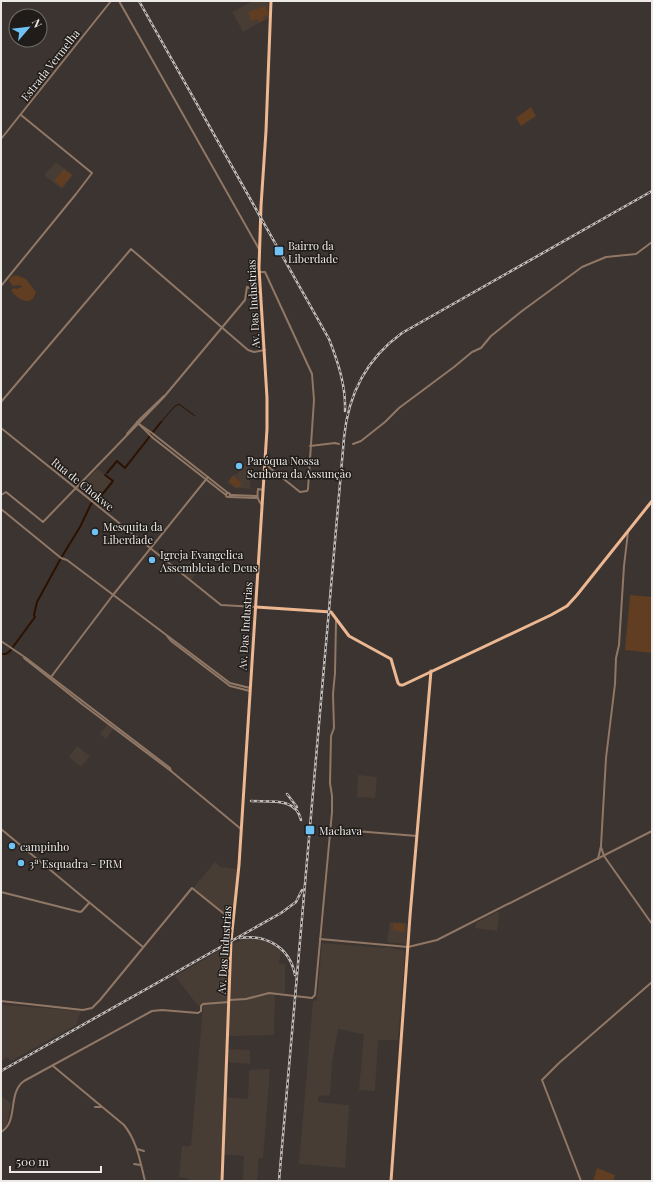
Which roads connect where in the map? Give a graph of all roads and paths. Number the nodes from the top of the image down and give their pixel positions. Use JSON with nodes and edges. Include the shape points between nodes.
{"nodes":[{"id":1,"x":111,"y":1,"type":"edge"},
{"id":2,"x":119,"y":1,"type":"edge"},
{"id":3,"x":271,"y":1,"type":"edge"},
{"id":4,"x":21,"y":115,"type":"junction"},
{"id":5,"x":1,"y":140,"type":"edge"},
{"id":6,"x":652,"y":242,"type":"edge"},
{"id":7,"x":260,"y":251,"type":"junction"},
{"id":8,"x":260,"y":272,"type":"junction"},
{"id":9,"x":1,"y":286,"type":"edge"},
{"id":10,"x":261,"y":293,"type":"junction"},
{"id":11,"x":223,"y":327,"type":"junction"},
{"id":12,"x":265,"y":350,"type":"junction"},
{"id":13,"x":1,"y":402,"type":"edge"},
{"id":14,"x":138,"y":423,"type":"junction"},
{"id":15,"x":1,"y":428,"type":"edge"},
{"id":16,"x":339,"y":444,"type":"dead end"},
{"id":17,"x":353,"y":444,"type":"dead end"},
{"id":18,"x":310,"y":446,"type":"junction"},
{"id":19,"x":265,"y":464,"type":"junction"},
{"id":20,"x":207,"y":478,"type":"junction"},
{"id":21,"x":76,"y":488,"type":"junction"},
{"id":22,"x":263,"y":490,"type":"junction"},
{"id":23,"x":1,"y":495,"type":"edge"},
{"id":24,"x":257,"y":497,"type":"junction"},
{"id":25,"x":652,"y":501,"type":"edge"},
{"id":26,"x":262,"y":505,"type":"junction"},
{"id":27,"x":1,"y":509,"type":"edge"},
{"id":28,"x":628,"y":530,"type":"junction"},
{"id":29,"x":151,"y":549,"type":"junction"},
{"id":30,"x":113,"y":595,"type":"junction"},
{"id":31,"x":256,"y":607,"type":"junction"},
{"id":32,"x":336,"y":620,"type":"junction"},
{"id":33,"x":1,"y":641,"type":"edge"},
{"id":34,"x":431,"y":671,"type":"junction"},
{"id":35,"x":52,"y":679,"type":"junction"},
{"id":36,"x":250,"y":690,"type":"junction"},
{"id":37,"x":236,"y":824,"type":"junction"},
{"id":38,"x":242,"y":824,"type":"junction"},
{"id":39,"x":1,"y":829,"type":"edge"},
{"id":40,"x":241,"y":829,"type":"junction"},
{"id":41,"x":331,"y":829,"type":"junction"},
{"id":42,"x":652,"y":831,"type":"edge"},
{"id":43,"x":417,"y":836,"type":"junction"},
{"id":44,"x":601,"y":846,"type":"junction"},
{"id":45,"x":604,"y":856,"type":"junction"},
{"id":46,"x":598,"y":859,"type":"junction"},
{"id":47,"x":1,"y":892,"type":"edge"},
{"id":48,"x":88,"y":903,"type":"junction"},
{"id":49,"x":234,"y":921,"type":"junction"},
{"id":50,"x":652,"y":924,"type":"edge"},
{"id":51,"x":320,"y":939,"type":"junction"},
{"id":52,"x":143,"y":947,"type":"junction"},
{"id":53,"x":408,"y":947,"type":"junction"},
{"id":54,"x":652,"y":982,"type":"edge"},
{"id":55,"x":1,"y":1001,"type":"edge"},
{"id":56,"x":229,"y":1001,"type":"junction"},
{"id":57,"x":53,"y":1066,"type":"junction"},
{"id":58,"x":95,"y":1107,"type":"dead end"},
{"id":59,"x":102,"y":1107,"type":"junction"},
{"id":60,"x":1,"y":1132,"type":"edge"},
{"id":61,"x":136,"y":1149,"type":"junction"},
{"id":62,"x":144,"y":1151,"type":"dead end"},
{"id":63,"x":134,"y":1164,"type":"dead end"},
{"id":64,"x":141,"y":1165,"type":"junction"},
{"id":65,"x":145,"y":1181,"type":"edge"},
{"id":66,"x":222,"y":1181,"type":"edge"},
{"id":67,"x":391,"y":1181,"type":"edge"},
{"id":68,"x":581,"y":1181,"type":"edge"}],
"edges":[{"from":1,"to":4,"type":"street","name":"Estrada Vermelha"},
{"from":2,"to":7,"type":"street"},
{"from":3,"to":7,"type":"main road","name":"Av. Das Industrias"},
{"from":4,"to":5,"type":"street","name":"Estrada Vermelha"},
{"from":4,"to":9,"type":"street","via":[[92,173]]},
{"from":6,"to":17,"type":"street","via":[[636,254],[606,258],[582,267],[522,311],[491,336],[481,348],[472,352],[399,408],[361,441]]},
{"from":7,"to":8,"type":"main road","name":"Av. Das Industrias"},
{"from":8,"to":10,"type":"main road","name":"Av. Das Industrias"},
{"from":8,"to":18,"type":"street","via":[[265,272],[313,377]]},
{"from":10,"to":11,"type":"street","via":[[247,287],[247,298]]},
{"from":10,"to":12,"type":"main road","name":"Av. Das Industrias"},
{"from":11,"to":12,"type":"street","via":[[248,350]]},
{"from":11,"to":13,"type":"street","via":[[131,249]]},
{"from":11,"to":14,"type":"street","via":[[183,376]]},
{"from":12,"to":19,"type":"main road","name":"Av. Das Industrias","via":[[268,398]]},
{"from":14,"to":20,"type":"street","via":[[153,438]]},
{"from":14,"to":21,"type":"street"},
{"from":15,"to":21,"type":"street","name":"Rua de Chokwe"},
{"from":16,"to":18,"type":"street"},
{"from":18,"to":19,"type":"street","via":[[307,491],[300,492]]},
{"from":19,"to":22,"type":"main road","name":"Av. Das Industrias"},
{"from":20,"to":24,"type":"street","via":[[227,494],[227,497]]},
{"from":20,"to":29,"type":"street"},
{"from":21,"to":23,"type":"street","via":[[43,522],[8,493],[4,492]]},
{"from":21,"to":29,"type":"street","name":"Rua de Chokwe"},
{"from":22,"to":24,"type":"street","via":[[258,489]]},
{"from":22,"to":26,"type":"main road","name":"Av. Das Industrias"},
{"from":24,"to":26,"type":"street"},
{"from":25,"to":28,"type":"main road"},
{"from":26,"to":31,"type":"main road","name":"Av. Das Industrias"},
{"from":27,"to":30,"type":"street","via":[[61,558]]},
{"from":28,"to":34,"type":"main road","via":[[584,588],[566,606]]},
{"from":28,"to":44,"type":"street","via":[[619,645],[606,758]]},
{"from":29,"to":30,"type":"street"},
{"from":29,"to":31,"type":"street","name":"Rua de Chokwe","via":[[221,605]]},
{"from":30,"to":35,"type":"street"},
{"from":30,"to":36,"type":"street","via":[[230,684]]},
{"from":31,"to":32,"type":"main road","via":[[331,612]]},
{"from":31,"to":36,"type":"main road","name":"Av. Das Industrias"},
{"from":32,"to":34,"type":"main road","via":[[348,636],[391,659],[400,685]]},
{"from":32,"to":41,"type":"street","via":[[334,728],[331,736]]},
{"from":33,"to":35,"type":"street"},
{"from":34,"to":43,"type":"main road"},
{"from":35,"to":37,"type":"street"},
{"from":36,"to":38,"type":"main road","name":"Av. Das Industrias"},
{"from":37,"to":38,"type":"street"},
{"from":37,"to":40,"type":"street"},
{"from":38,"to":40,"type":"main road","name":"Av. Das Industrias"},
{"from":39,"to":48,"type":"street"},
{"from":40,"to":49,"type":"main road","name":"Av. Das Industrias"},
{"from":41,"to":43,"type":"street"},
{"from":41,"to":51,"type":"street"},
{"from":42,"to":45,"type":"street"},
{"from":43,"to":53,"type":"main road"},
{"from":44,"to":45,"type":"street"},
{"from":44,"to":46,"type":"street"},
{"from":45,"to":46,"type":"street"},
{"from":45,"to":50,"type":"street"},
{"from":46,"to":53,"type":"street","via":[[442,938]]},
{"from":47,"to":48,"type":"street","via":[[80,912]]},
{"from":48,"to":52,"type":"street"},
{"from":49,"to":52,"type":"street","via":[[192,888]]},
{"from":49,"to":56,"type":"main road","name":"Av. Das Industrias"},
{"from":51,"to":53,"type":"street"},
{"from":51,"to":56,"type":"street","via":[[314,997],[269,993]]},
{"from":52,"to":55,"type":"street","via":[[100,1000],[88,1010]]},
{"from":53,"to":67,"type":"main road"},
{"from":54,"to":68,"type":"street","via":[[542,1080]]},
{"from":56,"to":57,"type":"street","via":[[203,1004],[198,1013],[152,1010]]},
{"from":56,"to":66,"type":"main road","name":"Av. Das Industrias"},
{"from":57,"to":59,"type":"street"},
{"from":57,"to":60,"type":"street","via":[[19,1085],[9,1124]]},
{"from":58,"to":59,"type":"street"},
{"from":59,"to":61,"type":"street","via":[[127,1128]]},
{"from":61,"to":62,"type":"street"},
{"from":61,"to":64,"type":"street"},
{"from":63,"to":64,"type":"street"},
{"from":64,"to":65,"type":"street"}]}
